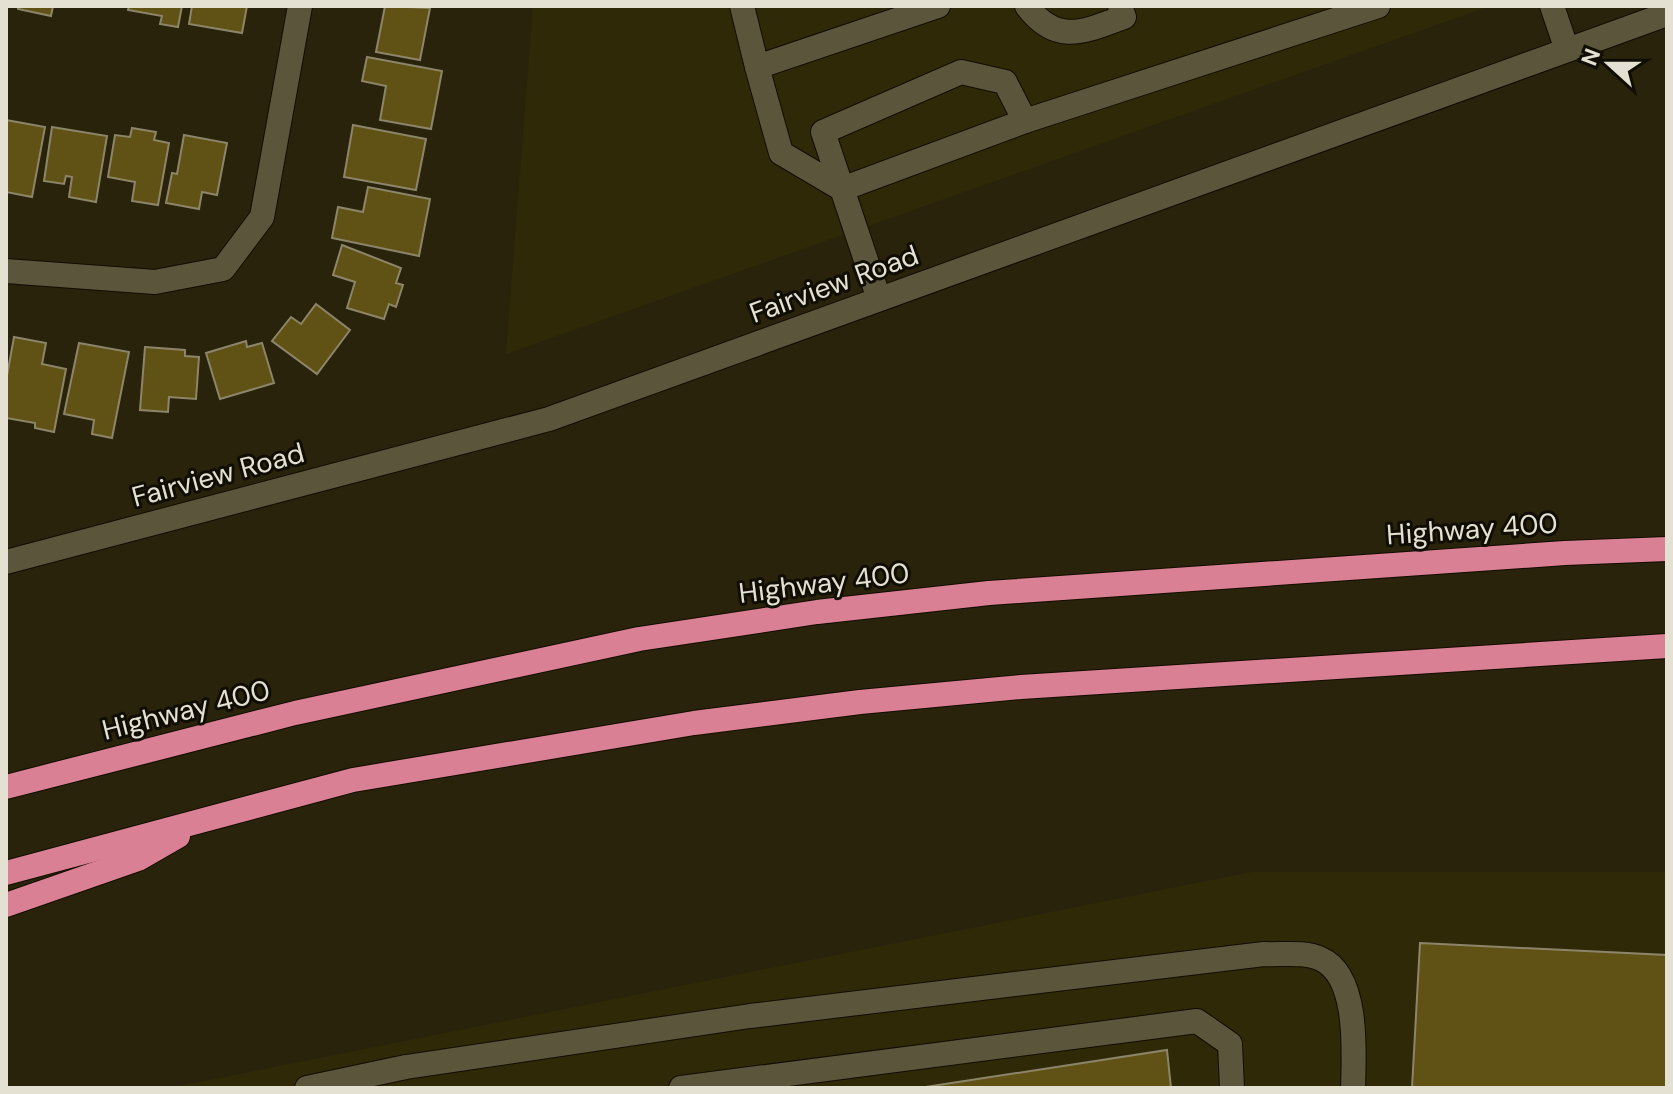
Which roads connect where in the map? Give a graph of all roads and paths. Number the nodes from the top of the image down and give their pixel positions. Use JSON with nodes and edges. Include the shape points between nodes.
{"nodes":[{"id":1,"x":300,"y":6,"type":"edge"},
{"id":2,"x":742,"y":6,"type":"edge"},
{"id":3,"x":938,"y":6,"type":"edge"},
{"id":4,"x":1027,"y":6,"type":"edge"},
{"id":5,"x":1120,"y":6,"type":"edge"},
{"id":6,"x":1378,"y":6,"type":"edge"},
{"id":7,"x":1552,"y":6,"type":"edge"},
{"id":8,"x":1667,"y":14,"type":"edge"},
{"id":9,"x":1567,"y":50,"type":"junction"},
{"id":10,"x":757,"y":67,"type":"junction"},
{"id":11,"x":1025,"y":121,"type":"junction"},
{"id":12,"x":842,"y":189,"type":"junction"},
{"id":13,"x":6,"y":271,"type":"edge"},
{"id":14,"x":879,"y":299,"type":"junction"},
{"id":15,"x":1667,"y":531,"type":"edge"},
{"id":16,"x":1667,"y":549,"type":"edge"},
{"id":17,"x":1565,"y":553,"type":"junction"},
{"id":18,"x":6,"y":562,"type":"edge"},
{"id":19,"x":1667,"y":646,"type":"edge"},
{"id":20,"x":6,"y":787,"type":"edge"},
{"id":21,"x":210,"y":818,"type":"junction"},
{"id":22,"x":6,"y":873,"type":"edge"},
{"id":23,"x":6,"y":905,"type":"edge"},
{"id":24,"x":307,"y":1088,"type":"edge"},
{"id":25,"x":681,"y":1088,"type":"edge"},
{"id":26,"x":1232,"y":1088,"type":"edge"},
{"id":27,"x":1353,"y":1088,"type":"edge"}],
"edges":[{"from":1,"to":13,"type":"street","via":[[262,217],[223,269],[155,282]]},
{"from":2,"to":10,"type":"street"},
{"from":3,"to":10,"type":"street"},
{"from":4,"to":5,"type":"street","via":[[1040,24],[1078,34],[1124,17]]},
{"from":6,"to":11,"type":"street"},
{"from":7,"to":9,"type":"street"},
{"from":8,"to":9,"type":"street","name":"Fairview Road"},
{"from":9,"to":14,"type":"street","name":"Fairview Road"},
{"from":10,"to":12,"type":"street","via":[[781,153]]},
{"from":11,"to":12,"type":"street"},
{"from":11,"to":12,"type":"street","via":[[1005,82],[961,72],[823,132]]},
{"from":12,"to":14,"type":"street"},
{"from":14,"to":18,"type":"street","name":"Fairview Road","via":[[549,419]]},
{"from":15,"to":17,"type":"highway"},
{"from":16,"to":17,"type":"highway","name":"Highway 400"},
{"from":17,"to":20,"type":"highway","name":"Highway 400","via":[[989,593],[817,612],[639,639],[342,703]]},
{"from":19,"to":21,"type":"highway","via":[[860,702],[694,723],[353,780]]},
{"from":21,"to":22,"type":"highway"},
{"from":21,"to":23,"type":"highway","via":[[138,859]]},
{"from":24,"to":27,"type":"street","via":[[406,1067],[750,1016],[1264,954],[1305,955],[1336,970],[1354,1017]]},
{"from":25,"to":26,"type":"street","via":[[1197,1021],[1230,1044]]}]}
